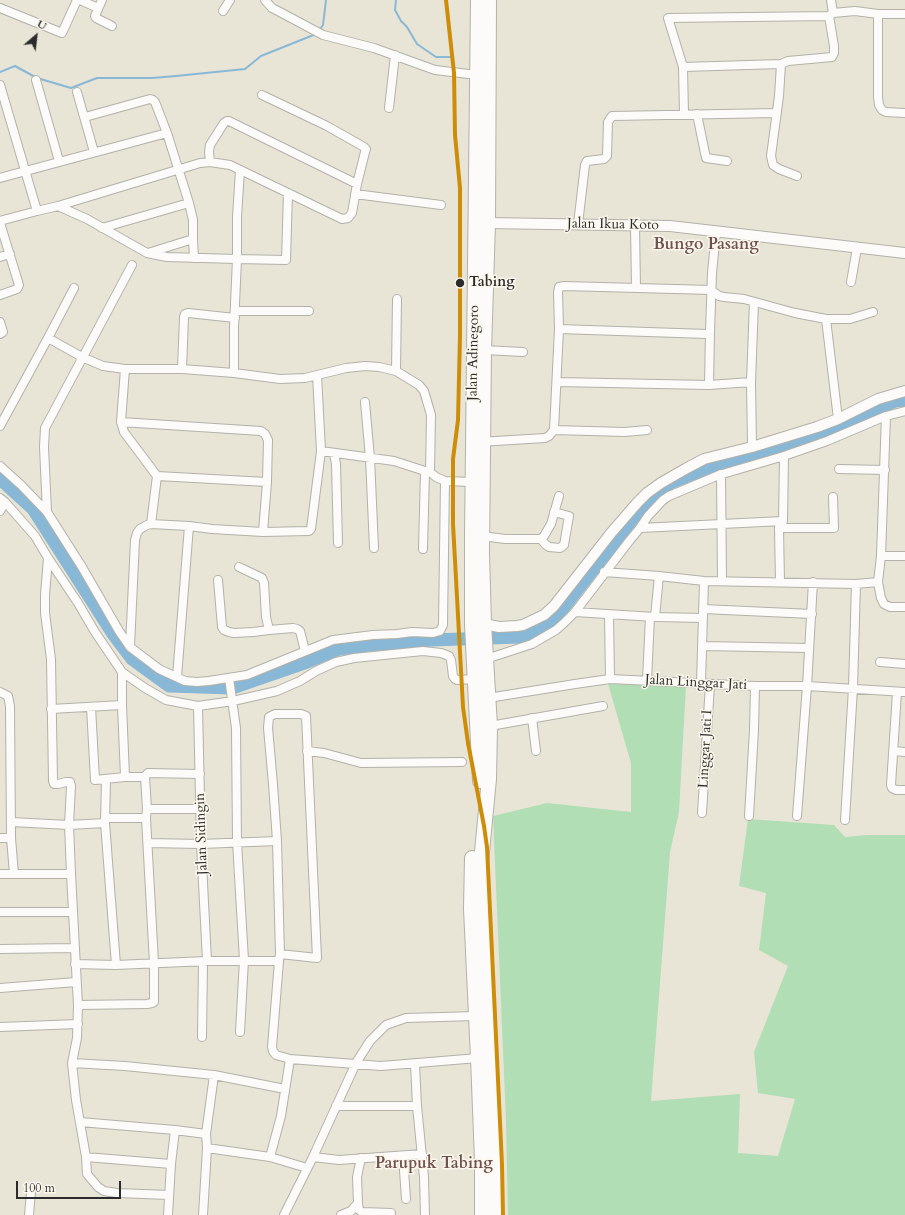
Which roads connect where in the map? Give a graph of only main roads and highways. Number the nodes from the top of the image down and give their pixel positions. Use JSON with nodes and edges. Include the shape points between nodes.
{"nodes":[{"id":1,"x":478,"y":0,"type":"edge"},
{"id":2,"x":489,"y":0,"type":"edge"},
{"id":3,"x":478,"y":442,"type":"junction"},
{"id":4,"x":477,"y":536,"type":"junction"},
{"id":5,"x":482,"y":657,"type":"junction"},
{"id":6,"x":476,"y":861,"type":"junction"},
{"id":7,"x":488,"y":1161,"type":"junction"},
{"id":8,"x":482,"y":1215,"type":"edge"},
{"id":9,"x":494,"y":1215,"type":"edge"}],
"edges":[{"from":1,"to":3,"type":"highway","name":"Jalan Adinegoro"},
{"from":2,"to":3,"type":"highway","name":"Jalan Adinegoro","via":[[488,223]]},
{"from":3,"to":4,"type":"highway","name":"Jalan Adinegoro"},
{"from":3,"to":4,"type":"highway","name":"Jalan Adinegoro","via":[[472,482]]},
{"from":4,"to":5,"type":"highway","name":"Jalan Adinegoro"},
{"from":5,"to":6,"type":"highway","via":[[475,679],[480,779]]},
{"from":5,"to":6,"type":"highway","via":[[490,726],[489,778]]},
{"from":6,"to":7,"type":"highway"},
{"from":6,"to":7,"type":"highway","via":[[471,908],[478,1058]]},
{"from":7,"to":8,"type":"highway"},
{"from":7,"to":9,"type":"highway"}]}
